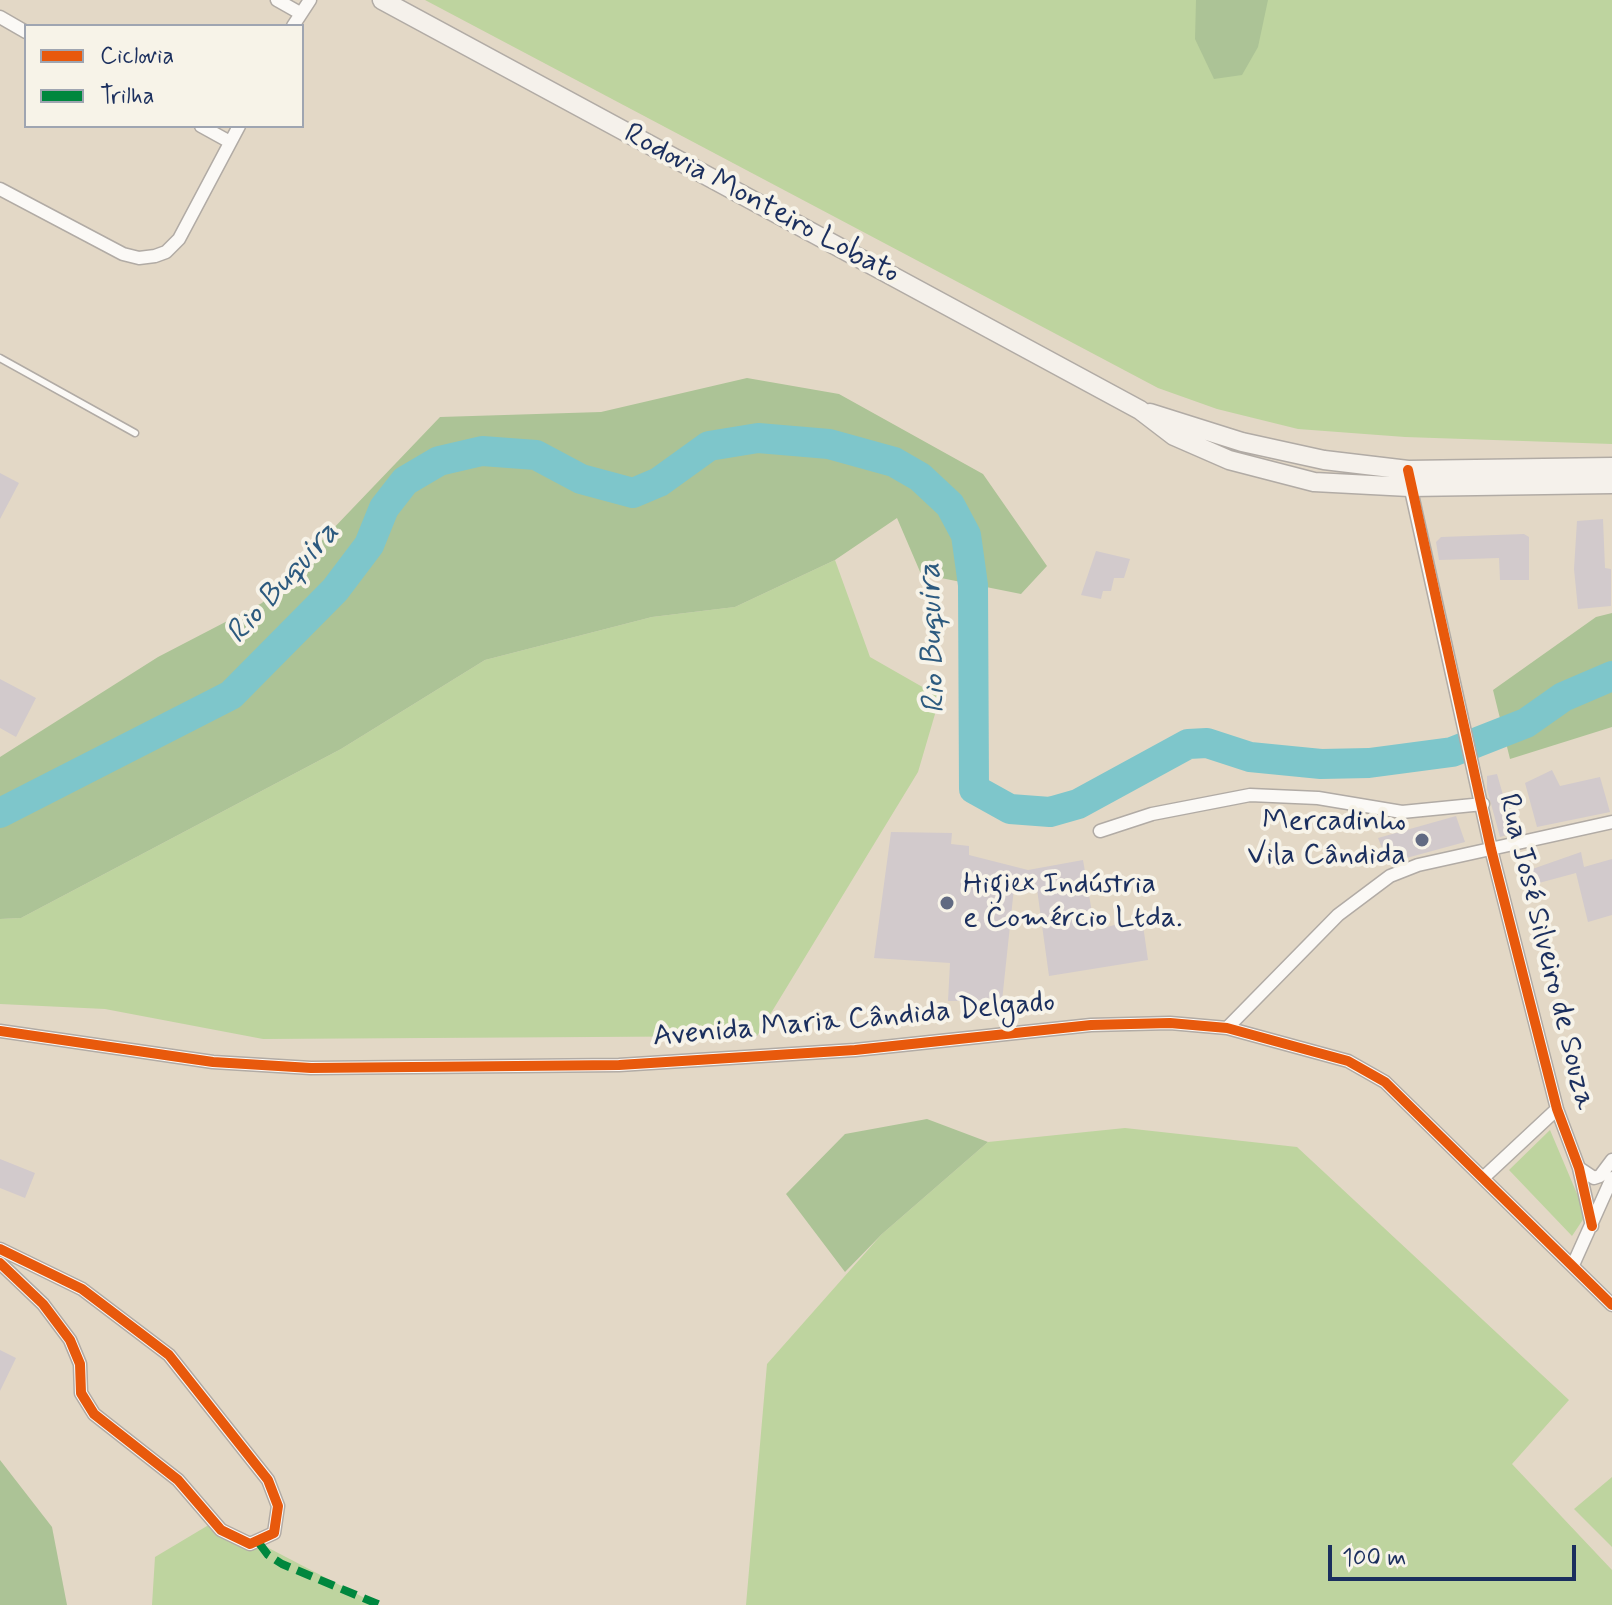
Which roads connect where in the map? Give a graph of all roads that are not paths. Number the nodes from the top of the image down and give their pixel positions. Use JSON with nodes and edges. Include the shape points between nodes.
{"nodes":[{"id":1,"x":277,"y":0,"type":"edge"},
{"id":2,"x":310,"y":0,"type":"edge"},
{"id":3,"x":382,"y":0,"type":"edge"},
{"id":4,"x":300,"y":13,"type":"junction"},
{"id":5,"x":0,"y":17,"type":"edge"},
{"id":6,"x":294,"y":24,"type":"edge"},
{"id":7,"x":24,"y":31,"type":"edge"},
{"id":8,"x":205,"y":128,"type":"edge"},
{"id":9,"x":238,"y":128,"type":"edge"},
{"id":10,"x":230,"y":142,"type":"junction"},
{"id":11,"x":0,"y":189,"type":"edge"},
{"id":12,"x":0,"y":358,"type":"edge"},
{"id":13,"x":135,"y":433,"type":"dead end"},
{"id":14,"x":1612,"y":467,"type":"edge"},
{"id":15,"x":1409,"y":478,"type":"junction"},
{"id":16,"x":1612,"y":484,"type":"edge"},
{"id":17,"x":1483,"y":804,"type":"junction"},
{"id":18,"x":1612,"y":822,"type":"edge"},
{"id":19,"x":1100,"y":831,"type":"dead end"},
{"id":20,"x":1491,"y":849,"type":"junction"},
{"id":21,"x":1227,"y":1028,"type":"junction"},
{"id":22,"x":0,"y":1031,"type":"edge"},
{"id":23,"x":1557,"y":1109,"type":"junction"},
{"id":24,"x":1612,"y":1160,"type":"edge"},
{"id":25,"x":1579,"y":1168,"type":"junction"},
{"id":26,"x":1483,"y":1178,"type":"junction"},
{"id":27,"x":1612,"y":1178,"type":"edge"},
{"id":28,"x":1592,"y":1226,"type":"junction"},
{"id":29,"x":0,"y":1249,"type":"edge"},
{"id":30,"x":0,"y":1263,"type":"edge"},
{"id":31,"x":1573,"y":1265,"type":"junction"},
{"id":32,"x":1612,"y":1305,"type":"edge"}],
"edges":[{"from":1,"to":4,"type":"street"},
{"from":2,"to":4,"type":"street"},
{"from":3,"to":15,"type":"main road","name":"Rodovia Monteiro Lobato","via":[[1140,410],[1256,445]]},
{"from":4,"to":6,"type":"street"},
{"from":5,"to":7,"type":"street"},
{"from":8,"to":10,"type":"street"},
{"from":9,"to":10,"type":"street"},
{"from":10,"to":11,"type":"street","via":[[179,239],[155,256],[123,254]]},
{"from":12,"to":13,"type":"lane"},
{"from":14,"to":15,"type":"main road","name":"Rodovia Monteiro Lobato"},
{"from":15,"to":16,"type":"main road","name":"Rodovia Monteiro Lobato"},
{"from":15,"to":17,"type":"street","name":"Rua José Silveiro de Souza"},
{"from":17,"to":19,"type":"street","via":[[1402,812],[1318,798],[1250,795],[1152,814]]},
{"from":17,"to":20,"type":"street","name":"Rua José Silveiro de Souza"},
{"from":18,"to":20,"type":"street"},
{"from":20,"to":21,"type":"street","via":[[1418,865],[1366,892]]},
{"from":20,"to":23,"type":"street","name":"Rua José Silveiro de Souza"},
{"from":21,"to":22,"type":"street","name":"Avenida Maria Cândida Delgado","via":[[1091,1025],[855,1050],[619,1065],[358,1068],[213,1062]]},
{"from":21,"to":26,"type":"street","name":"Avenida Maria Cândida Delgado","via":[[1348,1061],[1370,1072]]},
{"from":23,"to":25,"type":"street","name":"Rua José Silveiro de Souza"},
{"from":23,"to":26,"type":"street"},
{"from":24,"to":25,"type":"street","via":[[1594,1178]]},
{"from":25,"to":28,"type":"street","name":"Rua José Silveiro de Souza"},
{"from":26,"to":31,"type":"street","name":"Avenida Maria Cândida Delgado"},
{"from":27,"to":28,"type":"street"},
{"from":28,"to":31,"type":"street"},
{"from":29,"to":30,"type":"street","via":[[82,1289],[169,1355],[268,1480],[278,1506],[274,1533],[250,1544],[221,1530],[178,1480],[94,1414],[81,1393],[80,1364],[70,1340],[43,1304]]},
{"from":31,"to":32,"type":"street","name":"Avenida Maria Cândida Delgado"}]}
